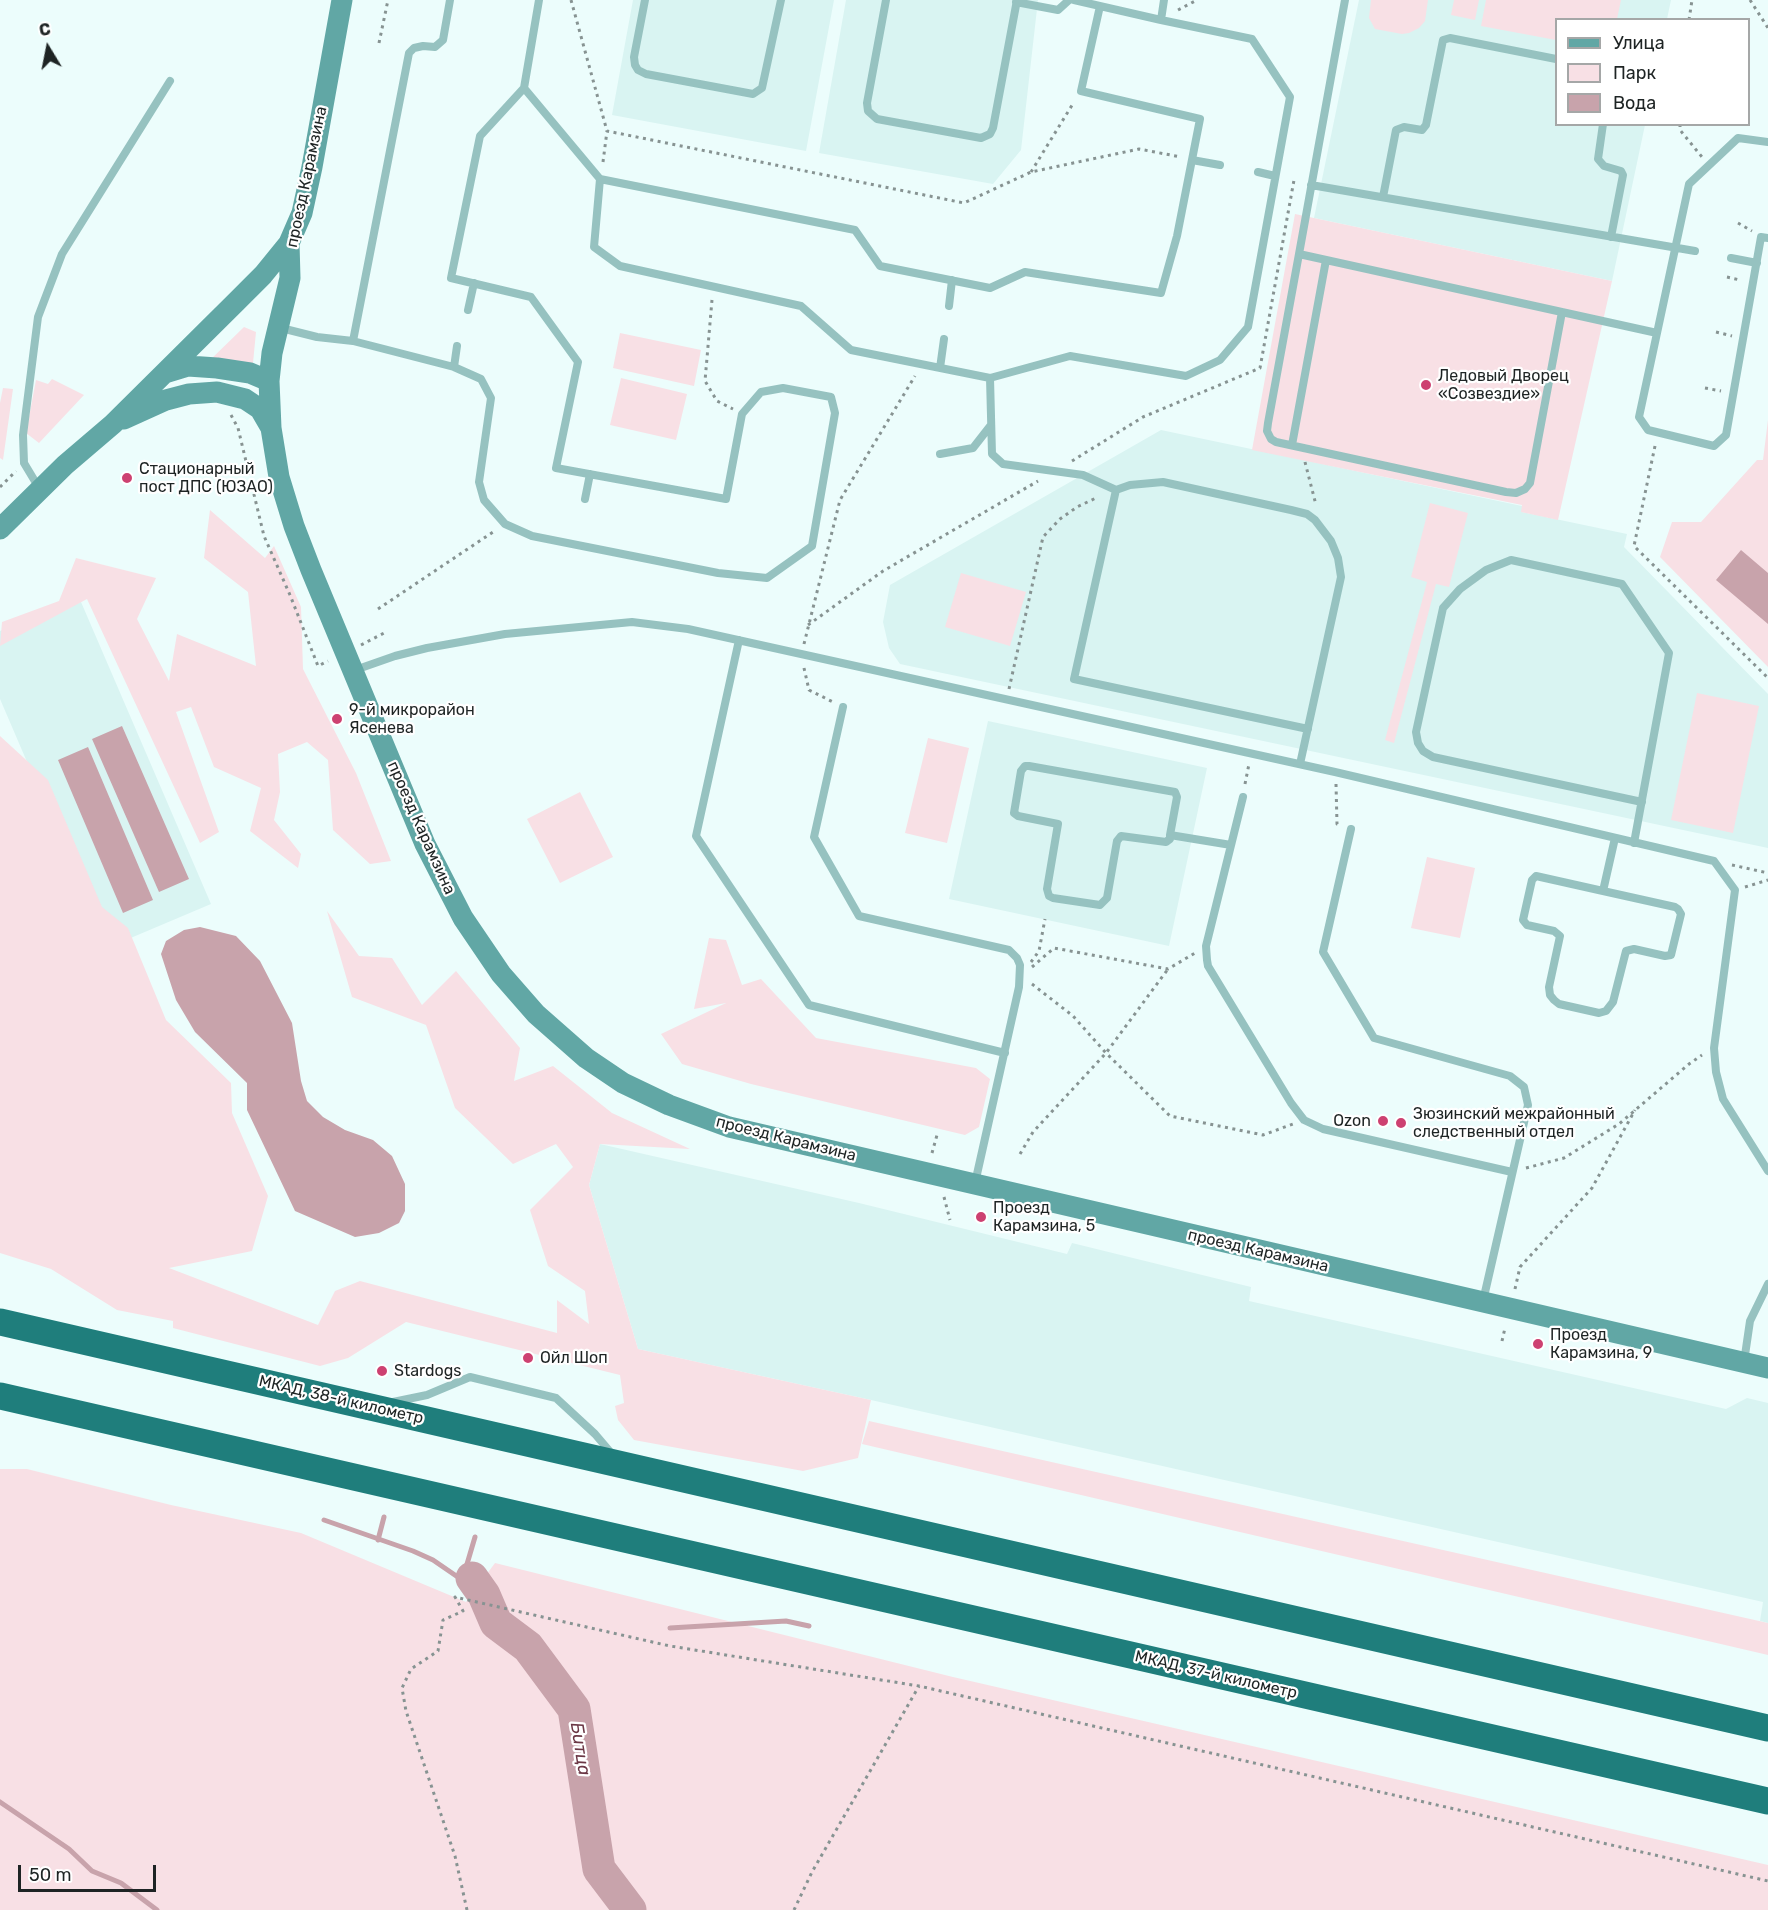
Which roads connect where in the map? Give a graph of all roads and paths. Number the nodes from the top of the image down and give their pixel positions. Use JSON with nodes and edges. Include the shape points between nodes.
{"nodes":[{"id":1,"x":342,"y":0,"type":"edge"},
{"id":2,"x":388,"y":0,"type":"edge"},
{"id":3,"x":450,"y":0,"type":"edge"},
{"id":4,"x":539,"y":0,"type":"edge"},
{"id":5,"x":572,"y":0,"type":"edge"},
{"id":6,"x":645,"y":0,"type":"edge"},
{"id":7,"x":781,"y":0,"type":"edge"},
{"id":8,"x":886,"y":0,"type":"edge"},
{"id":9,"x":1069,"y":0,"type":"edge"},
{"id":10,"x":1074,"y":0,"type":"edge"},
{"id":11,"x":1164,"y":0,"type":"edge"},
{"id":12,"x":1345,"y":0,"type":"edge"},
{"id":13,"x":1692,"y":0,"type":"edge"},
{"id":14,"x":1750,"y":0,"type":"edge"},
{"id":15,"x":1016,"y":1,"type":"edge"},
{"id":16,"x":1100,"y":6,"type":"junction"},
{"id":17,"x":1689,"y":18,"type":"edge"},
{"id":18,"x":1161,"y":20,"type":"junction"},
{"id":19,"x":1768,"y":28,"type":"edge"},
{"id":20,"x":379,"y":43,"type":"dead end"},
{"id":21,"x":1555,"y":59,"type":"edge"},
{"id":22,"x":170,"y":81,"type":"dead end"},
{"id":23,"x":524,"y":88,"type":"junction"},
{"id":24,"x":1081,"y":91,"type":"junction"},
{"id":25,"x":1603,"y":126,"type":"edge"},
{"id":26,"x":1680,"y":126,"type":"edge"},
{"id":27,"x":607,"y":131,"type":"junction"},
{"id":28,"x":1768,"y":142,"type":"edge"},
{"id":29,"x":1192,"y":160,"type":"junction"},
{"id":30,"x":1220,"y":165,"type":"dead end"},
{"id":31,"x":1708,"y":166,"type":"junction"},
{"id":32,"x":1031,"y":172,"type":"junction"},
{"id":33,"x":1258,"y":172,"type":"dead end"},
{"id":34,"x":1275,"y":176,"type":"junction"},
{"id":35,"x":600,"y":179,"type":"junction"},
{"id":36,"x":1294,"y":180,"type":"junction"},
{"id":37,"x":1311,"y":185,"type":"junction"},
{"id":38,"x":1383,"y":197,"type":"junction"},
{"id":39,"x":1611,"y":237,"type":"junction"},
{"id":40,"x":1768,"y":238,"type":"edge"},
{"id":41,"x":290,"y":243,"type":"junction"},
{"id":42,"x":1675,"y":248,"type":"junction"},
{"id":43,"x":1695,"y":251,"type":"dead end"},
{"id":44,"x":1299,"y":254,"type":"junction"},
{"id":45,"x":1731,"y":258,"type":"dead end"},
{"id":46,"x":1326,"y":260,"type":"junction"},
{"id":47,"x":1757,"y":262,"type":"junction"},
{"id":48,"x":952,"y":280,"type":"junction"},
{"id":49,"x":474,"y":283,"type":"junction"},
{"id":50,"x":713,"y":287,"type":"junction"},
{"id":51,"x":949,"y":306,"type":"dead end"},
{"id":52,"x":468,"y":310,"type":"dead end"},
{"id":53,"x":1562,"y":312,"type":"junction"},
{"id":54,"x":278,"y":327,"type":"junction"},
{"id":55,"x":1657,"y":333,"type":"junction"},
{"id":56,"x":944,"y":339,"type":"dead end"},
{"id":57,"x":354,"y":341,"type":"junction"},
{"id":58,"x":457,"y":346,"type":"dead end"},
{"id":59,"x":922,"y":364,"type":"junction"},
{"id":60,"x":454,"y":366,"type":"junction"},
{"id":61,"x":940,"y":368,"type":"junction"},
{"id":62,"x":163,"y":374,"type":"junction"},
{"id":63,"x":990,"y":378,"type":"junction"},
{"id":64,"x":269,"y":381,"type":"junction"},
{"id":65,"x":230,"y":413,"type":"dead end"},
{"id":66,"x":742,"y":414,"type":"junction"},
{"id":67,"x":112,"y":424,"type":"junction"},
{"id":68,"x":991,"y":425,"type":"junction"},
{"id":69,"x":271,"y":428,"type":"junction"},
{"id":70,"x":1658,"y":432,"type":"junction"},
{"id":71,"x":1292,"y":445,"type":"junction"},
{"id":72,"x":1301,"y":447,"type":"junction"},
{"id":73,"x":940,"y":454,"type":"dead end"},
{"id":74,"x":24,"y":463,"type":"junction"},
{"id":75,"x":1055,"y":471,"type":"junction"},
{"id":76,"x":590,"y":474,"type":"junction"},
{"id":77,"x":0,"y":487,"type":"edge"},
{"id":78,"x":40,"y":489,"type":"junction"},
{"id":79,"x":1116,"y":490,"type":"junction"},
{"id":80,"x":585,"y":499,"type":"dead end"},
{"id":81,"x":505,"y":524,"type":"junction"},
{"id":82,"x":1321,"y":527,"type":"junction"},
{"id":83,"x":0,"y":529,"type":"edge"},
{"id":84,"x":578,"y":534,"type":"dead end"},
{"id":85,"x":576,"y":544,"type":"junction"},
{"id":86,"x":378,"y":609,"type":"dead end"},
{"id":87,"x":808,"y":625,"type":"junction"},
{"id":88,"x":386,"y":632,"type":"dead end"},
{"id":89,"x":739,"y":640,"type":"junction"},
{"id":90,"x":801,"y":654,"type":"junction"},
{"id":91,"x":350,"y":662,"type":"junction"},
{"id":92,"x":1768,"y":678,"type":"edge"},
{"id":93,"x":1007,"y":699,"type":"junction"},
{"id":94,"x":843,"y":707,"type":"joint"},
{"id":95,"x":1308,"y":729,"type":"junction"},
{"id":96,"x":1251,"y":753,"type":"junction"},
{"id":97,"x":1300,"y":764,"type":"junction"},
{"id":98,"x":1335,"y":772,"type":"junction"},
{"id":99,"x":1243,"y":797,"type":"joint"},
{"id":100,"x":1642,"y":802,"type":"junction"},
{"id":101,"x":1351,"y":829,"type":"joint"},
{"id":102,"x":1170,"y":834,"type":"junction"},
{"id":103,"x":1615,"y":838,"type":"junction"},
{"id":104,"x":1634,"y":843,"type":"junction"},
{"id":105,"x":1231,"y":845,"type":"junction"},
{"id":106,"x":1714,"y":861,"type":"junction"},
{"id":107,"x":1768,"y":873,"type":"edge"},
{"id":108,"x":1768,"y":880,"type":"edge"},
{"id":109,"x":1735,"y":890,"type":"junction"},
{"id":110,"x":1603,"y":891,"type":"junction"},
{"id":111,"x":1044,"y":919,"type":"dead end"},
{"id":112,"x":1206,"y":946,"type":"junction"},
{"id":113,"x":1168,"y":969,"type":"junction"},
{"id":114,"x":1021,"y":976,"type":"junction"},
{"id":115,"x":1714,"y":1048,"type":"junction"},
{"id":116,"x":1005,"y":1053,"type":"junction"},
{"id":117,"x":1106,"y":1053,"type":"junction"},
{"id":118,"x":1635,"y":1110,"type":"junction"},
{"id":119,"x":1305,"y":1120,"type":"junction"},
{"id":120,"x":1020,"y":1154,"type":"dead end"},
{"id":121,"x":1768,"y":1171,"type":"edge"},
{"id":122,"x":1512,"y":1172,"type":"junction"},
{"id":123,"x":975,"y":1185,"type":"junction"},
{"id":124,"x":1520,"y":1267,"type":"dead end"},
{"id":125,"x":1768,"y":1284,"type":"edge"},
{"id":126,"x":1483,"y":1303,"type":"junction"},
{"id":127,"x":0,"y":1322,"type":"edge"},
{"id":128,"x":1744,"y":1362,"type":"junction"},
{"id":129,"x":1768,"y":1368,"type":"edge"},
{"id":130,"x":1,"y":1396,"type":"edge"},
{"id":131,"x":370,"y":1407,"type":"junction"},
{"id":132,"x":620,"y":1464,"type":"junction"},
{"id":133,"x":919,"y":1686,"type":"junction"},
{"id":134,"x":1768,"y":1728,"type":"edge"},
{"id":135,"x":1768,"y":1801,"type":"edge"},
{"id":136,"x":1768,"y":1881,"type":"edge"},
{"id":137,"x":467,"y":1910,"type":"edge"},
{"id":138,"x":794,"y":1910,"type":"edge"}],
"edges":[{"from":1,"to":41,"type":"street","name":"проезд Карамзина","via":[[312,167],[302,213]]},
{"from":2,"to":20,"type":"path"},
{"from":3,"to":57,"type":"lane","via":[[443,40],[435,47],[414,48],[409,53]]},
{"from":4,"to":23,"type":"lane"},
{"from":5,"to":27,"type":"path"},
{"from":6,"to":7,"type":"lane","via":[[634,57],[639,70],[753,94],[762,88]]},
{"from":8,"to":15,"type":"lane","via":[[867,111],[877,119],[981,138],[993,129]]},
{"from":9,"to":15,"type":"lane","via":[[1058,10]]},
{"from":10,"to":16,"type":"lane"},
{"from":11,"to":18,"type":"lane"},
{"from":12,"to":37,"type":"lane"},
{"from":13,"to":17,"type":"path"},
{"from":14,"to":19,"type":"path"},
{"from":16,"to":18,"type":"lane"},
{"from":16,"to":24,"type":"lane"},
{"from":18,"to":34,"type":"lane","via":[[1252,39],[1290,97]]},
{"from":21,"to":38,"type":"lane","via":[[1450,38],[1443,40],[1426,124],[1419,130],[1396,130]]},
{"from":22,"to":74,"type":"lane","via":[[62,254],[38,317],[23,435]]},
{"from":23,"to":35,"type":"lane"},
{"from":23,"to":49,"type":"lane","via":[[480,136],[451,278]]},
{"from":24,"to":29,"type":"lane","via":[[1200,119]]},
{"from":24,"to":32,"type":"path"},
{"from":25,"to":39,"type":"lane","via":[[1598,159],[1623,175]]},
{"from":26,"to":31,"type":"path"},
{"from":27,"to":32,"type":"path","via":[[964,203]]},
{"from":27,"to":35,"type":"path"},
{"from":28,"to":31,"type":"lane","via":[[1738,138]]},
{"from":29,"to":30,"type":"lane"},
{"from":29,"to":32,"type":"path","via":[[1139,149]]},
{"from":29,"to":48,"type":"lane","via":[[1161,293],[1025,272],[990,288]]},
{"from":31,"to":42,"type":"lane","via":[[1689,184]]},
{"from":33,"to":34,"type":"lane"},
{"from":34,"to":36,"type":"path"},
{"from":34,"to":63,"type":"lane","via":[[1248,327],[1220,360],[1186,376],[1070,356]]},
{"from":35,"to":48,"type":"lane","via":[[855,230],[880,266]]},
{"from":35,"to":50,"type":"lane","via":[[594,247],[620,266]]},
{"from":36,"to":37,"type":"path"},
{"from":36,"to":75,"type":"path","via":[[1260,368],[1143,417]]},
{"from":37,"to":38,"type":"lane"},
{"from":37,"to":44,"type":"lane"},
{"from":38,"to":39,"type":"lane"},
{"from":39,"to":42,"type":"lane"},
{"from":40,"to":47,"type":"lane","via":[[1761,237]]},
{"from":41,"to":54,"type":"street","name":"проезд Карамзина","via":[[290,278]]},
{"from":41,"to":62,"type":"street"},
{"from":42,"to":43,"type":"lane"},
{"from":42,"to":55,"type":"lane"},
{"from":44,"to":46,"type":"lane"},
{"from":44,"to":71,"type":"lane","via":[[1267,431],[1276,442]]},
{"from":45,"to":47,"type":"lane"},
{"from":46,"to":53,"type":"lane"},
{"from":46,"to":71,"type":"lane"},
{"from":47,"to":70,"type":"lane","via":[[1726,435],[1714,446]]},
{"from":48,"to":51,"type":"lane"},
{"from":49,"to":52,"type":"lane"},
{"from":49,"to":76,"type":"lane","via":[[531,297],[578,362],[556,468]]},
{"from":50,"to":59,"type":"lane","via":[[801,306],[851,350]]},
{"from":50,"to":66,"type":"path","via":[[705,381],[717,401]]},
{"from":53,"to":55,"type":"lane"},
{"from":53,"to":72,"type":"lane","via":[[1530,483],[1525,489],[1506,492]]},
{"from":54,"to":57,"type":"lane"},
{"from":54,"to":64,"type":"street","name":"проезд Карамзина"},
{"from":55,"to":70,"type":"lane","via":[[1639,417],[1648,430]]},
{"from":56,"to":61,"type":"lane"},
{"from":57,"to":60,"type":"lane"},
{"from":58,"to":60,"type":"lane"},
{"from":59,"to":61,"type":"lane"},
{"from":59,"to":87,"type":"path","via":[[840,500]]},
{"from":60,"to":81,"type":"lane","via":[[481,379],[491,398],[479,482],[484,500]]},
{"from":61,"to":63,"type":"lane"},
{"from":62,"to":64,"type":"street","via":[[188,366],[250,373]]},
{"from":62,"to":67,"type":"street"},
{"from":63,"to":68,"type":"lane"},
{"from":64,"to":69,"type":"street","name":"проезд Карамзина"},
{"from":65,"to":91,"type":"path","via":[[238,428],[264,536],[318,666]]},
{"from":66,"to":76,"type":"lane","via":[[726,499]]},
{"from":66,"to":85,"type":"lane","via":[[761,392],[783,388],[831,397],[835,413],[812,546],[767,578],[718,573]]},
{"from":67,"to":69,"type":"street","via":[[166,400],[217,392],[245,399],[260,409]]},
{"from":67,"to":78,"type":"street"},
{"from":68,"to":73,"type":"lane","via":[[973,448]]},
{"from":68,"to":75,"type":"lane","via":[[992,454],[1003,464]]},
{"from":69,"to":91,"type":"street","name":"проезд Карамзина","via":[[279,477],[294,526]]},
{"from":70,"to":92,"type":"path","via":[[1634,546]]},
{"from":71,"to":72,"type":"lane"},
{"from":72,"to":82,"type":"path"},
{"from":74,"to":77,"type":"path"},
{"from":74,"to":78,"type":"lane"},
{"from":75,"to":79,"type":"lane","via":[[1083,475]]},
{"from":75,"to":87,"type":"path","via":[[883,571]]},
{"from":76,"to":80,"type":"lane"},
{"from":78,"to":83,"type":"street"},
{"from":79,"to":82,"type":"lane","via":[[1163,482],[1306,514]]},
{"from":79,"to":93,"type":"path","via":[[1077,507],[1043,537]]},
{"from":79,"to":95,"type":"lane","via":[[1074,679]]},
{"from":81,"to":85,"type":"lane","via":[[532,536]]},
{"from":81,"to":86,"type":"path"},
{"from":82,"to":95,"type":"lane","via":[[1338,558],[1341,577]]},
{"from":84,"to":85,"type":"lane"},
{"from":87,"to":90,"type":"path"},
{"from":88,"to":91,"type":"path"},
{"from":89,"to":90,"type":"lane"},
{"from":89,"to":91,"type":"lane","via":[[632,622],[505,634]]},
{"from":89,"to":116,"type":"lane","via":[[696,836],[809,1005]]},
{"from":90,"to":93,"type":"lane"},
{"from":90,"to":94,"type":"path","via":[[809,690]]},
{"from":91,"to":123,"type":"street","name":"проезд Карамзина","via":[[425,844],[463,918],[501,974],[536,1014],[586,1058],[623,1083],[729,1127]]},
{"from":93,"to":96,"type":"lane"},
{"from":94,"to":114,"type":"lane","via":[[814,837],[858,916],[1009,950],[1017,958]]},
{"from":95,"to":97,"type":"lane"},
{"from":96,"to":97,"type":"lane"},
{"from":96,"to":99,"type":"path"},
{"from":97,"to":98,"type":"lane"},
{"from":98,"to":101,"type":"path","via":[[1337,824]]},
{"from":98,"to":103,"type":"lane"},
{"from":99,"to":105,"type":"lane"},
{"from":100,"to":100,"type":"lane","via":[[1433,757],[1423,751],[1416,732],[1443,608],[1460,589],[1486,570],[1511,560],[1622,584],[1668,653]]},
{"from":100,"to":104,"type":"lane"},
{"from":101,"to":122,"type":"lane","via":[[1323,952],[1374,1038],[1510,1076],[1524,1088],[1528,1105]]},
{"from":102,"to":102,"type":"lane","via":[[1175,792],[1029,766],[1021,771],[1014,813],[1058,824],[1047,889],[1053,898],[1100,905],[1107,898],[1119,838],[1125,835],[1166,842]]},
{"from":102,"to":105,"type":"lane"},
{"from":103,"to":104,"type":"lane"},
{"from":103,"to":110,"type":"lane"},
{"from":104,"to":106,"type":"lane"},
{"from":105,"to":112,"type":"lane"},
{"from":106,"to":107,"type":"path"},
{"from":106,"to":109,"type":"lane"},
{"from":108,"to":109,"type":"path"},
{"from":109,"to":115,"type":"lane"},
{"from":110,"to":110,"type":"lane","via":[[1675,907],[1681,914],[1671,956],[1626,951],[1613,1002],[1599,1013],[1554,1000],[1550,987],[1560,936],[1527,925],[1523,920],[1536,876]]},
{"from":111,"to":114,"type":"path","via":[[1039,951]]},
{"from":112,"to":113,"type":"path"},
{"from":112,"to":119,"type":"lane","via":[[1208,966]]},
{"from":113,"to":114,"type":"path","via":[[1054,948]]},
{"from":113,"to":117,"type":"path"},
{"from":114,"to":116,"type":"lane"},
{"from":114,"to":117,"type":"path","via":[[1073,1016]]},
{"from":115,"to":118,"type":"path"},
{"from":115,"to":121,"type":"lane","via":[[1724,1099]]},
{"from":116,"to":123,"type":"lane"},
{"from":117,"to":119,"type":"path","via":[[1170,1116],[1263,1135]]},
{"from":117,"to":120,"type":"path","via":[[1033,1132]]},
{"from":118,"to":122,"type":"path","via":[[1564,1158]]},
{"from":118,"to":124,"type":"path","via":[[1592,1188]]},
{"from":119,"to":122,"type":"lane","via":[[1323,1129]]},
{"from":122,"to":126,"type":"lane"},
{"from":123,"to":126,"type":"street","name":"проезд Карамзина"},
{"from":125,"to":128,"type":"lane","via":[[1750,1321]]},
{"from":126,"to":128,"type":"street","name":"проезд Карамзина"},
{"from":127,"to":131,"type":"highway","name":"МКАД, 38-й километр"},
{"from":128,"to":129,"type":"street","name":"проезд Карамзина"},
{"from":130,"to":135,"type":"highway","name":"МКАД, 37-й километр"},
{"from":131,"to":132,"type":"highway","name":"МКАД, 38-й километр"},
{"from":131,"to":132,"type":"lane","via":[[427,1395],[470,1377],[556,1398]]},
{"from":132,"to":134,"type":"highway","name":"МКАД, 38-й километр"},
{"from":133,"to":136,"type":"path"},
{"from":133,"to":137,"type":"path","via":[[670,1646],[455,1597],[463,1611],[443,1620],[438,1651],[411,1669],[402,1688],[406,1711],[455,1856]]},
{"from":133,"to":138,"type":"path"}]}
